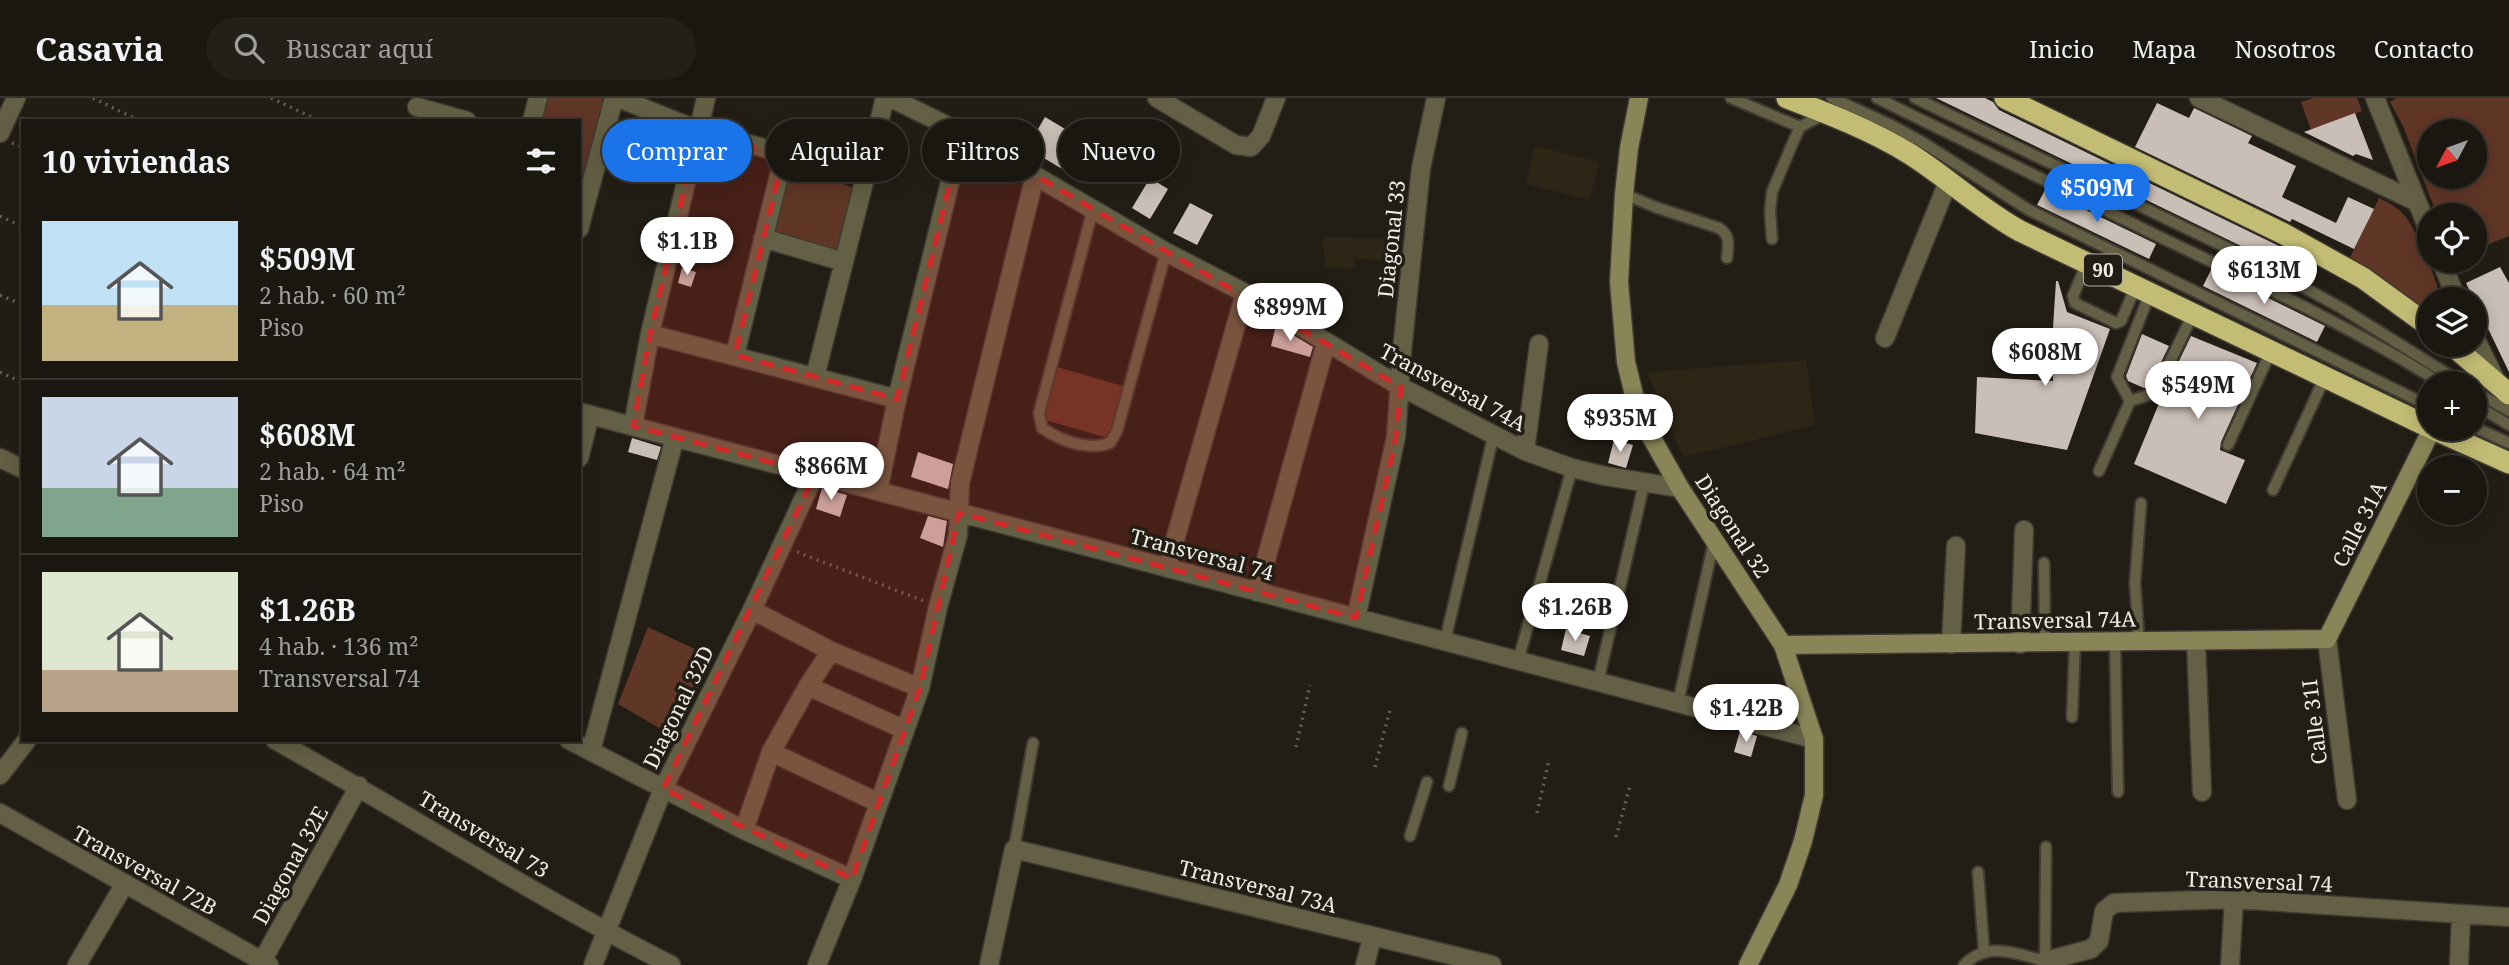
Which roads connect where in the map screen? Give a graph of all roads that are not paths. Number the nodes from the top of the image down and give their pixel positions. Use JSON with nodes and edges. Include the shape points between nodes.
{"nodes":[{"id":1,"x":16,"y":98,"type":"edge"},
{"id":2,"x":538,"y":98,"type":"edge"},
{"id":3,"x":616,"y":98,"type":"edge"},
{"id":4,"x":706,"y":98,"type":"edge"},
{"id":5,"x":885,"y":98,"type":"edge"},
{"id":6,"x":891,"y":98,"type":"edge"},
{"id":7,"x":1157,"y":98,"type":"edge"},
{"id":8,"x":1276,"y":98,"type":"edge"},
{"id":9,"x":1436,"y":98,"type":"edge"},
{"id":10,"x":1639,"y":98,"type":"edge"},
{"id":11,"x":1731,"y":98,"type":"edge"},
{"id":12,"x":1787,"y":98,"type":"edge"},
{"id":13,"x":1877,"y":98,"type":"edge"},
{"id":14,"x":1915,"y":98,"type":"edge"},
{"id":15,"x":2005,"y":98,"type":"edge"},
{"id":16,"x":2199,"y":98,"type":"edge"},
{"id":17,"x":2229,"y":98,"type":"edge"},
{"id":18,"x":2375,"y":98,"type":"edge"},
{"id":19,"x":2029,"y":103,"type":"edge"},
{"id":20,"x":1829,"y":106,"type":"edge"},
{"id":21,"x":416,"y":109,"type":"edge"},
{"id":22,"x":2235,"y":116,"type":"junction"},
{"id":23,"x":458,"y":119,"type":"edge"},
{"id":24,"x":533,"y":119,"type":"edge"},
{"id":25,"x":670,"y":119,"type":"edge"},
{"id":26,"x":701,"y":119,"type":"edge"},
{"id":27,"x":880,"y":119,"type":"edge"},
{"id":28,"x":934,"y":119,"type":"edge"},
{"id":29,"x":1800,"y":127,"type":"junction"},
{"id":30,"x":0,"y":134,"type":"edge"},
{"id":31,"x":1044,"y":180,"type":"edge"},
{"id":32,"x":686,"y":182,"type":"edge"},
{"id":33,"x":777,"y":182,"type":"edge"},
{"id":34,"x":864,"y":182,"type":"edge"},
{"id":35,"x":950,"y":182,"type":"edge"},
{"id":36,"x":1033,"y":182,"type":"edge"},
{"id":37,"x":1948,"y":182,"type":"junction"},
{"id":38,"x":1624,"y":194,"type":"junction"},
{"id":39,"x":2417,"y":202,"type":"joint"},
{"id":40,"x":1093,"y":209,"type":"junction"},
{"id":41,"x":581,"y":222,"type":"edge"},
{"id":42,"x":764,"y":238,"type":"junction"},
{"id":43,"x":1772,"y":239,"type":"dead end"},
{"id":44,"x":1166,"y":252,"type":"junction"},
{"id":45,"x":1727,"y":258,"type":"dead end"},
{"id":46,"x":844,"y":262,"type":"junction"},
{"id":47,"x":2087,"y":263,"type":"junction"},
{"id":48,"x":2143,"y":290,"type":"junction"},
{"id":49,"x":1245,"y":293,"type":"junction"},
{"id":50,"x":2193,"y":314,"type":"junction"},
{"id":51,"x":2417,"y":315,"type":"edge"},
{"id":52,"x":650,"y":334,"type":"junction"},
{"id":53,"x":1885,"y":338,"type":"dead end"},
{"id":54,"x":1326,"y":343,"type":"junction"},
{"id":55,"x":1539,"y":344,"type":"dead end"},
{"id":56,"x":2271,"y":351,"type":"junction"},
{"id":57,"x":735,"y":355,"type":"junction"},
{"id":58,"x":2466,"y":357,"type":"edge"},
{"id":59,"x":2485,"y":357,"type":"edge"},
{"id":60,"x":2422,"y":371,"type":"edge"},
{"id":61,"x":2441,"y":371,"type":"edge"},
{"id":62,"x":815,"y":377,"type":"junction"},
{"id":63,"x":2325,"y":377,"type":"junction"},
{"id":64,"x":1401,"y":387,"type":"junction"},
{"id":65,"x":2503,"y":389,"type":"edge"},
{"id":66,"x":2487,"y":398,"type":"edge"},
{"id":67,"x":897,"y":399,"type":"junction"},
{"id":68,"x":2417,"y":400,"type":"edge"},
{"id":69,"x":2130,"y":401,"type":"junction"},
{"id":70,"x":2509,"y":411,"type":"edge"},
{"id":71,"x":2487,"y":412,"type":"edge"},
{"id":72,"x":585,"y":413,"type":"edge"},
{"id":73,"x":2417,"y":421,"type":"edge"},
{"id":74,"x":2509,"y":425,"type":"edge"},
{"id":75,"x":633,"y":426,"type":"junction"},
{"id":76,"x":1494,"y":433,"type":"junction"},
{"id":77,"x":2487,"y":433,"type":"edge"},
{"id":78,"x":675,"y":437,"type":"junction"},
{"id":79,"x":2425,"y":441,"type":"edge"},
{"id":80,"x":2460,"y":441,"type":"edge"},
{"id":81,"x":581,"y":443,"type":"edge"},
{"id":82,"x":2509,"y":443,"type":"edge"},
{"id":83,"x":2228,"y":445,"type":"dead end"},
{"id":84,"x":1525,"y":451,"type":"junction"},
{"id":85,"x":0,"y":458,"type":"edge"},
{"id":86,"x":2509,"y":463,"type":"edge"},
{"id":87,"x":21,"y":468,"type":"edge"},
{"id":88,"x":1572,"y":468,"type":"junction"},
{"id":89,"x":2099,"y":471,"type":"dead end"},
{"id":90,"x":815,"y":474,"type":"junction"},
{"id":91,"x":1644,"y":484,"type":"junction"},
{"id":92,"x":1680,"y":488,"type":"junction"},
{"id":93,"x":2273,"y":490,"type":"dead end"},
{"id":94,"x":878,"y":491,"type":"junction"},
{"id":95,"x":2141,"y":503,"type":"dead end"},
{"id":96,"x":959,"y":513,"type":"junction"},
{"id":97,"x":2024,"y":530,"type":"dead end"},
{"id":98,"x":1714,"y":538,"type":"junction"},
{"id":99,"x":1956,"y":546,"type":"dead end"},
{"id":100,"x":2044,"y":563,"type":"dead end"},
{"id":101,"x":1167,"y":568,"type":"junction"},
{"id":102,"x":1258,"y":592,"type":"junction"},
{"id":103,"x":752,"y":610,"type":"junction"},
{"id":104,"x":1356,"y":618,"type":"junction"},
{"id":105,"x":2327,"y":639,"type":"junction"},
{"id":106,"x":1445,"y":641,"type":"junction"},
{"id":107,"x":2196,"y":641,"type":"junction"},
{"id":108,"x":2115,"y":642,"type":"junction"},
{"id":109,"x":2139,"y":642,"type":"junction"},
{"id":110,"x":2045,"y":643,"type":"junction"},
{"id":111,"x":2075,"y":643,"type":"junction"},
{"id":112,"x":1951,"y":644,"type":"junction"},
{"id":113,"x":2020,"y":644,"type":"junction"},
{"id":114,"x":1783,"y":645,"type":"junction"},
{"id":115,"x":831,"y":651,"type":"junction"},
{"id":116,"x":1518,"y":661,"type":"junction"},
{"id":117,"x":1598,"y":682,"type":"junction"},
{"id":118,"x":808,"y":685,"type":"junction"},
{"id":119,"x":920,"y":688,"type":"junction"},
{"id":120,"x":1678,"y":703,"type":"junction"},
{"id":121,"x":2072,"y":717,"type":"dead end"},
{"id":122,"x":905,"y":730,"type":"junction"},
{"id":123,"x":1462,"y":733,"type":"dead end"},
{"id":124,"x":1814,"y":740,"type":"junction"},
{"id":125,"x":25,"y":742,"type":"edge"},
{"id":126,"x":279,"y":742,"type":"edge"},
{"id":127,"x":573,"y":742,"type":"edge"},
{"id":128,"x":1032,"y":743,"type":"dead end"},
{"id":129,"x":591,"y":751,"type":"junction"},
{"id":130,"x":771,"y":752,"type":"junction"},
{"id":131,"x":0,"y":775,"type":"edge"},
{"id":132,"x":1427,"y":782,"type":"dead end"},
{"id":133,"x":359,"y":786,"type":"junction"},
{"id":134,"x":1449,"y":786,"type":"dead end"},
{"id":135,"x":663,"y":789,"type":"junction"},
{"id":136,"x":2118,"y":792,"type":"dead end"},
{"id":137,"x":2202,"y":792,"type":"dead end"},
{"id":138,"x":2347,"y":800,"type":"dead end"},
{"id":139,"x":879,"y":803,"type":"junction"},
{"id":140,"x":0,"y":813,"type":"edge"},
{"id":141,"x":744,"y":830,"type":"junction"},
{"id":142,"x":1410,"y":836,"type":"dead end"},
{"id":143,"x":2046,"y":847,"type":"dead end"},
{"id":144,"x":1014,"y":849,"type":"junction"},
{"id":145,"x":1978,"y":872,"type":"dead end"},
{"id":146,"x":852,"y":879,"type":"junction"},
{"id":147,"x":124,"y":885,"type":"junction"},
{"id":148,"x":2234,"y":899,"type":"junction"},
{"id":149,"x":2461,"y":914,"type":"junction"},
{"id":150,"x":2509,"y":917,"type":"edge"},
{"id":151,"x":607,"y":933,"type":"junction"},
{"id":152,"x":1372,"y":938,"type":"junction"},
{"id":153,"x":1984,"y":951,"type":"junction"},
{"id":154,"x":2045,"y":963,"type":"edge"},
{"id":155,"x":264,"y":964,"type":"edge"},
{"id":156,"x":77,"y":965,"type":"edge"},
{"id":157,"x":593,"y":965,"type":"edge"},
{"id":158,"x":671,"y":965,"type":"edge"},
{"id":159,"x":817,"y":965,"type":"edge"},
{"id":160,"x":989,"y":965,"type":"edge"},
{"id":161,"x":1365,"y":965,"type":"edge"},
{"id":162,"x":1492,"y":965,"type":"edge"},
{"id":163,"x":1748,"y":965,"type":"edge"},
{"id":164,"x":1964,"y":965,"type":"edge"},
{"id":165,"x":2230,"y":965,"type":"edge"},
{"id":166,"x":2459,"y":965,"type":"edge"}],
"edges":[{"from":1,"to":30,"type":"street"},
{"from":2,"to":24,"type":"street"},
{"from":3,"to":25,"type":"street"},
{"from":3,"to":41,"type":"street"},
{"from":4,"to":26,"type":"street"},
{"from":5,"to":27,"type":"street"},
{"from":6,"to":28,"type":"street","name":"Transversal 74A"},
{"from":7,"to":8,"type":"street","via":[[1236,145],[1251,147],[1261,136]]},
{"from":9,"to":64,"type":"street","name":"Diagonal 33","via":[[1421,168]]},
{"from":10,"to":38,"type":"street","name":"Diagonal 32"},
{"from":11,"to":29,"type":"lane"},
{"from":12,"to":20,"type":"highway","number":"90"},
{"from":13,"to":60,"type":"lane","via":[[2329,318]]},
{"from":14,"to":61,"type":"lane","via":[[2269,268]]},
{"from":15,"to":19,"type":"highway"},
{"from":16,"to":22,"type":"street"},
{"from":17,"to":22,"type":"street"},
{"from":18,"to":39,"type":"street"},
{"from":19,"to":51,"type":"highway","via":[[2282,233]]},
{"from":20,"to":29,"type":"lane"},
{"from":20,"to":37,"type":"highway","number":"90"},
{"from":20,"to":68,"type":"lane","via":[[1889,124],[2029,210]]},
{"from":21,"to":23,"type":"street"},
{"from":22,"to":39,"type":"street"},
{"from":29,"to":43,"type":"lane","via":[[1772,192]]},
{"from":31,"to":40,"type":"street","name":"Transversal 74A"},
{"from":32,"to":52,"type":"street"},
{"from":33,"to":42,"type":"street"},
{"from":34,"to":46,"type":"street"},
{"from":35,"to":67,"type":"street"},
{"from":36,"to":96,"type":"street","via":[[960,483]]},
{"from":37,"to":47,"type":"highway","number":"90","via":[[2006,223]]},
{"from":37,"to":53,"type":"street"},
{"from":38,"to":45,"type":"lane","via":[[1727,232]]},
{"from":38,"to":92,"type":"street","name":"Diagonal 32","via":[[1619,282],[1626,362],[1648,433]]},
{"from":40,"to":44,"type":"street","name":"Transversal 74A"},
{"from":40,"to":44,"type":"lane","via":[[1039,413],[1042,428],[1055,438],[1096,448],[1110,443]]},
{"from":42,"to":46,"type":"street"},
{"from":42,"to":57,"type":"street"},
{"from":44,"to":49,"type":"street","name":"Transversal 74A"},
{"from":46,"to":62,"type":"street"},
{"from":47,"to":48,"type":"highway","number":"90"},
{"from":47,"to":48,"type":"lane","via":[[2072,300],[2116,323]]},
{"from":48,"to":50,"type":"highway","number":"90"},
{"from":48,"to":69,"type":"lane","via":[[2116,377]]},
{"from":49,"to":54,"type":"street","name":"Transversal 74A"},
{"from":49,"to":101,"type":"street"},
{"from":50,"to":56,"type":"highway","number":"90"},
{"from":50,"to":69,"type":"lane","via":[[2155,393]]},
{"from":52,"to":57,"type":"street"},
{"from":52,"to":75,"type":"street"},
{"from":54,"to":64,"type":"street","name":"Transversal 74A"},
{"from":54,"to":102,"type":"street"},
{"from":55,"to":84,"type":"street"},
{"from":56,"to":63,"type":"highway","number":"90"},
{"from":56,"to":83,"type":"lane"},
{"from":57,"to":62,"type":"street"},
{"from":58,"to":65,"type":"highway"},
{"from":59,"to":65,"type":"street"},
{"from":62,"to":67,"type":"street"},
{"from":63,"to":73,"type":"highway","number":"90"},
{"from":63,"to":93,"type":"lane"},
{"from":64,"to":76,"type":"street","name":"Transversal 74A"},
{"from":64,"to":104,"type":"street","name":"Diagonal 33","via":[[1396,437]]},
{"from":66,"to":70,"type":"lane"},
{"from":67,"to":94,"type":"street"},
{"from":69,"to":89,"type":"lane"},
{"from":71,"to":74,"type":"lane"},
{"from":72,"to":75,"type":"street","name":"Transversal 74"},
{"from":72,"to":81,"type":"street"},
{"from":75,"to":78,"type":"street","name":"Transversal 74"},
{"from":76,"to":84,"type":"street","name":"Transversal 74A"},
{"from":76,"to":106,"type":"lane"},
{"from":77,"to":82,"type":"lane"},
{"from":78,"to":90,"type":"street","name":"Transversal 74"},
{"from":78,"to":129,"type":"street"},
{"from":79,"to":105,"type":"street","name":"Calle 31A"},
{"from":80,"to":86,"type":"highway","number":"90"},
{"from":84,"to":88,"type":"street","name":"Transversal 74A"},
{"from":85,"to":87,"type":"street"},
{"from":88,"to":91,"type":"street","name":"Transversal 74A"},
{"from":88,"to":116,"type":"lane"},
{"from":90,"to":94,"type":"street","name":"Transversal 74"},
{"from":90,"to":103,"type":"street","name":"Diagonal 32D"},
{"from":91,"to":92,"type":"street","name":"Transversal 74A"},
{"from":91,"to":117,"type":"lane"},
{"from":92,"to":98,"type":"street","name":"Diagonal 32"},
{"from":94,"to":96,"type":"street","name":"Transversal 74"},
{"from":95,"to":109,"type":"lane","via":[[2135,583]]},
{"from":96,"to":101,"type":"street","name":"Transversal 74"},
{"from":96,"to":119,"type":"street","via":[[958,535]]},
{"from":97,"to":113,"type":"street"},
{"from":98,"to":114,"type":"street","name":"Diagonal 32"},
{"from":98,"to":120,"type":"lane"},
{"from":99,"to":112,"type":"street"},
{"from":100,"to":110,"type":"lane"},
{"from":101,"to":102,"type":"street","name":"Transversal 74"},
{"from":102,"to":104,"type":"street","name":"Transversal 74"},
{"from":103,"to":115,"type":"street"},
{"from":103,"to":135,"type":"street","name":"Diagonal 32D"},
{"from":104,"to":106,"type":"street","name":"Transversal 74"},
{"from":105,"to":107,"type":"street","name":"Transversal 74A"},
{"from":105,"to":138,"type":"street","name":"Calle 31I"},
{"from":106,"to":116,"type":"street","name":"Transversal 74"},
{"from":107,"to":109,"type":"street","name":"Transversal 74A"},
{"from":107,"to":137,"type":"street"},
{"from":108,"to":109,"type":"street","name":"Transversal 74A"},
{"from":108,"to":111,"type":"street","name":"Transversal 74A"},
{"from":108,"to":136,"type":"lane"},
{"from":110,"to":111,"type":"street","name":"Transversal 74A"},
{"from":110,"to":113,"type":"street","name":"Transversal 74A"},
{"from":111,"to":121,"type":"lane"},
{"from":112,"to":113,"type":"street","name":"Transversal 74A"},
{"from":112,"to":114,"type":"street","name":"Transversal 74A"},
{"from":114,"to":124,"type":"street","name":"Diagonal 32"},
{"from":115,"to":118,"type":"street"},
{"from":115,"to":119,"type":"street"},
{"from":116,"to":117,"type":"street","name":"Transversal 74"},
{"from":117,"to":120,"type":"street","name":"Transversal 74"},
{"from":118,"to":122,"type":"street"},
{"from":118,"to":130,"type":"street"},
{"from":119,"to":122,"type":"street"},
{"from":120,"to":124,"type":"street","name":"Transversal 74"},
{"from":122,"to":139,"type":"street"},
{"from":123,"to":134,"type":"lane"},
{"from":124,"to":163,"type":"street","name":"Diagonal 32","via":[[1814,795],[1803,841],[1788,885]]},
{"from":125,"to":131,"type":"street"},
{"from":126,"to":133,"type":"street","name":"Transversal 73"},
{"from":127,"to":129,"type":"street"},
{"from":128,"to":144,"type":"lane"},
{"from":129,"to":135,"type":"street"},
{"from":130,"to":139,"type":"street"},
{"from":130,"to":141,"type":"street"},
{"from":132,"to":142,"type":"lane"},
{"from":133,"to":151,"type":"street","name":"Transversal 73"},
{"from":133,"to":155,"type":"street","name":"Diagonal 32E"},
{"from":135,"to":141,"type":"street"},
{"from":135,"to":151,"type":"street","name":"Diagonal 32D"},
{"from":139,"to":146,"type":"street"},
{"from":140,"to":147,"type":"street","name":"Transversal 72B"},
{"from":141,"to":146,"type":"street"},
{"from":143,"to":154,"type":"lane"},
{"from":144,"to":152,"type":"street","name":"Transversal 73A"},
{"from":144,"to":160,"type":"street"},
{"from":145,"to":153,"type":"lane"},
{"from":146,"to":159,"type":"street"},
{"from":147,"to":155,"type":"street","name":"Transversal 72B"},
{"from":147,"to":156,"type":"street"},
{"from":148,"to":149,"type":"street","name":"Transversal 74"},
{"from":148,"to":154,"type":"street","name":"Transversal 74","via":[[2114,903],[2104,911],[2099,941],[2091,949]]},
{"from":148,"to":165,"type":"street"},
{"from":149,"to":150,"type":"street","name":"Transversal 74"},
{"from":149,"to":166,"type":"street"},
{"from":151,"to":157,"type":"street","name":"Diagonal 32D"},
{"from":151,"to":158,"type":"street","name":"Transversal 73"},
{"from":152,"to":161,"type":"street"},
{"from":152,"to":162,"type":"street","name":"Transversal 73A"},
{"from":153,"to":154,"type":"lane","via":[[1999,949]]},
{"from":153,"to":164,"type":"lane"}]}
